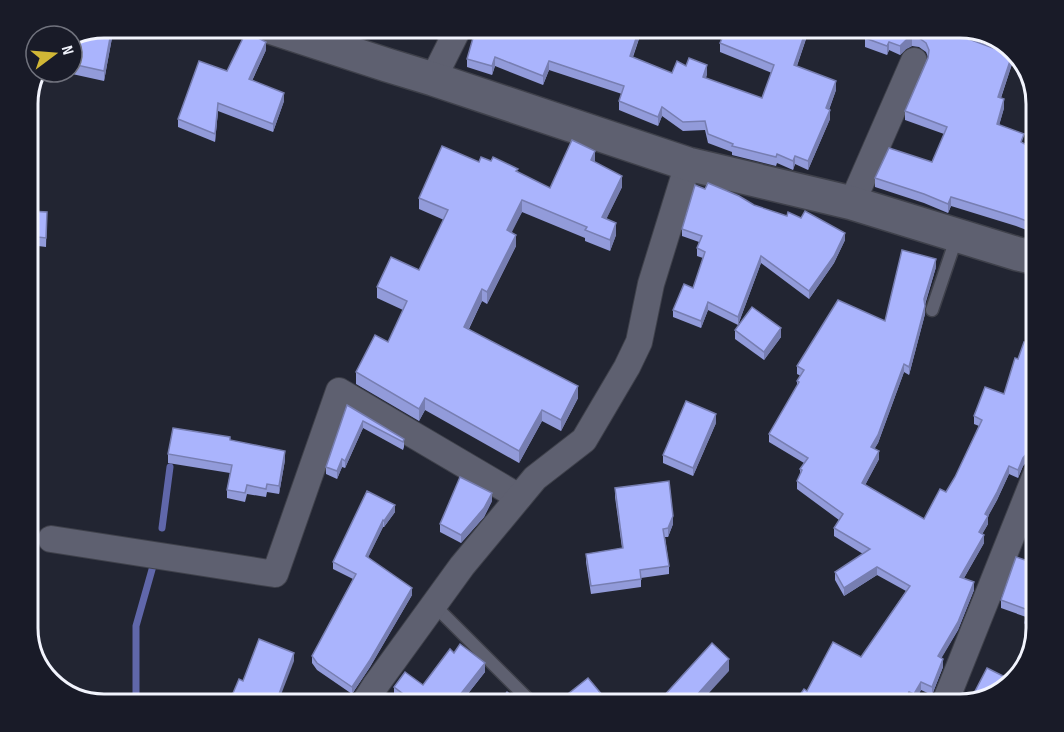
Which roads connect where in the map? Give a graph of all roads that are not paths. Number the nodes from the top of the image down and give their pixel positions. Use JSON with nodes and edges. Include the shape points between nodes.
{"nodes":[{"id":1,"x":304,"y":38,"type":"edge"},
{"id":2,"x":454,"y":38,"type":"edge"},
{"id":3,"x":914,"y":60,"type":"dead end"},
{"id":4,"x":433,"y":79,"type":"junction"},
{"id":5,"x":688,"y":164,"type":"junction"},
{"id":6,"x":852,"y":203,"type":"junction"},
{"id":7,"x":957,"y":235,"type":"junction"},
{"id":8,"x":1026,"y":256,"type":"edge"},
{"id":9,"x":932,"y":310,"type":"dead end"},
{"id":10,"x":519,"y":497,"type":"junction"},
{"id":11,"x":1026,"y":500,"type":"edge"},
{"id":12,"x":51,"y":539,"type":"dead end"},
{"id":13,"x":434,"y":605,"type":"junction"},
{"id":14,"x":370,"y":694,"type":"edge"},
{"id":15,"x":523,"y":694,"type":"edge"},
{"id":16,"x":948,"y":694,"type":"edge"}],
"edges":[{"from":1,"to":4,"type":"street"},
{"from":2,"to":4,"type":"street"},
{"from":3,"to":6,"type":"street"},
{"from":4,"to":5,"type":"street"},
{"from":5,"to":6,"type":"street"},
{"from":5,"to":10,"type":"street","via":[[651,284],[639,342],[627,367],[584,440],[535,478]]},
{"from":6,"to":7,"type":"street"},
{"from":7,"to":8,"type":"street"},
{"from":7,"to":9,"type":"lane"},
{"from":10,"to":12,"type":"street","via":[[339,391],[275,574]]},
{"from":10,"to":13,"type":"street"},
{"from":11,"to":16,"type":"street"},
{"from":13,"to":14,"type":"street"},
{"from":13,"to":15,"type":"lane"}]}
